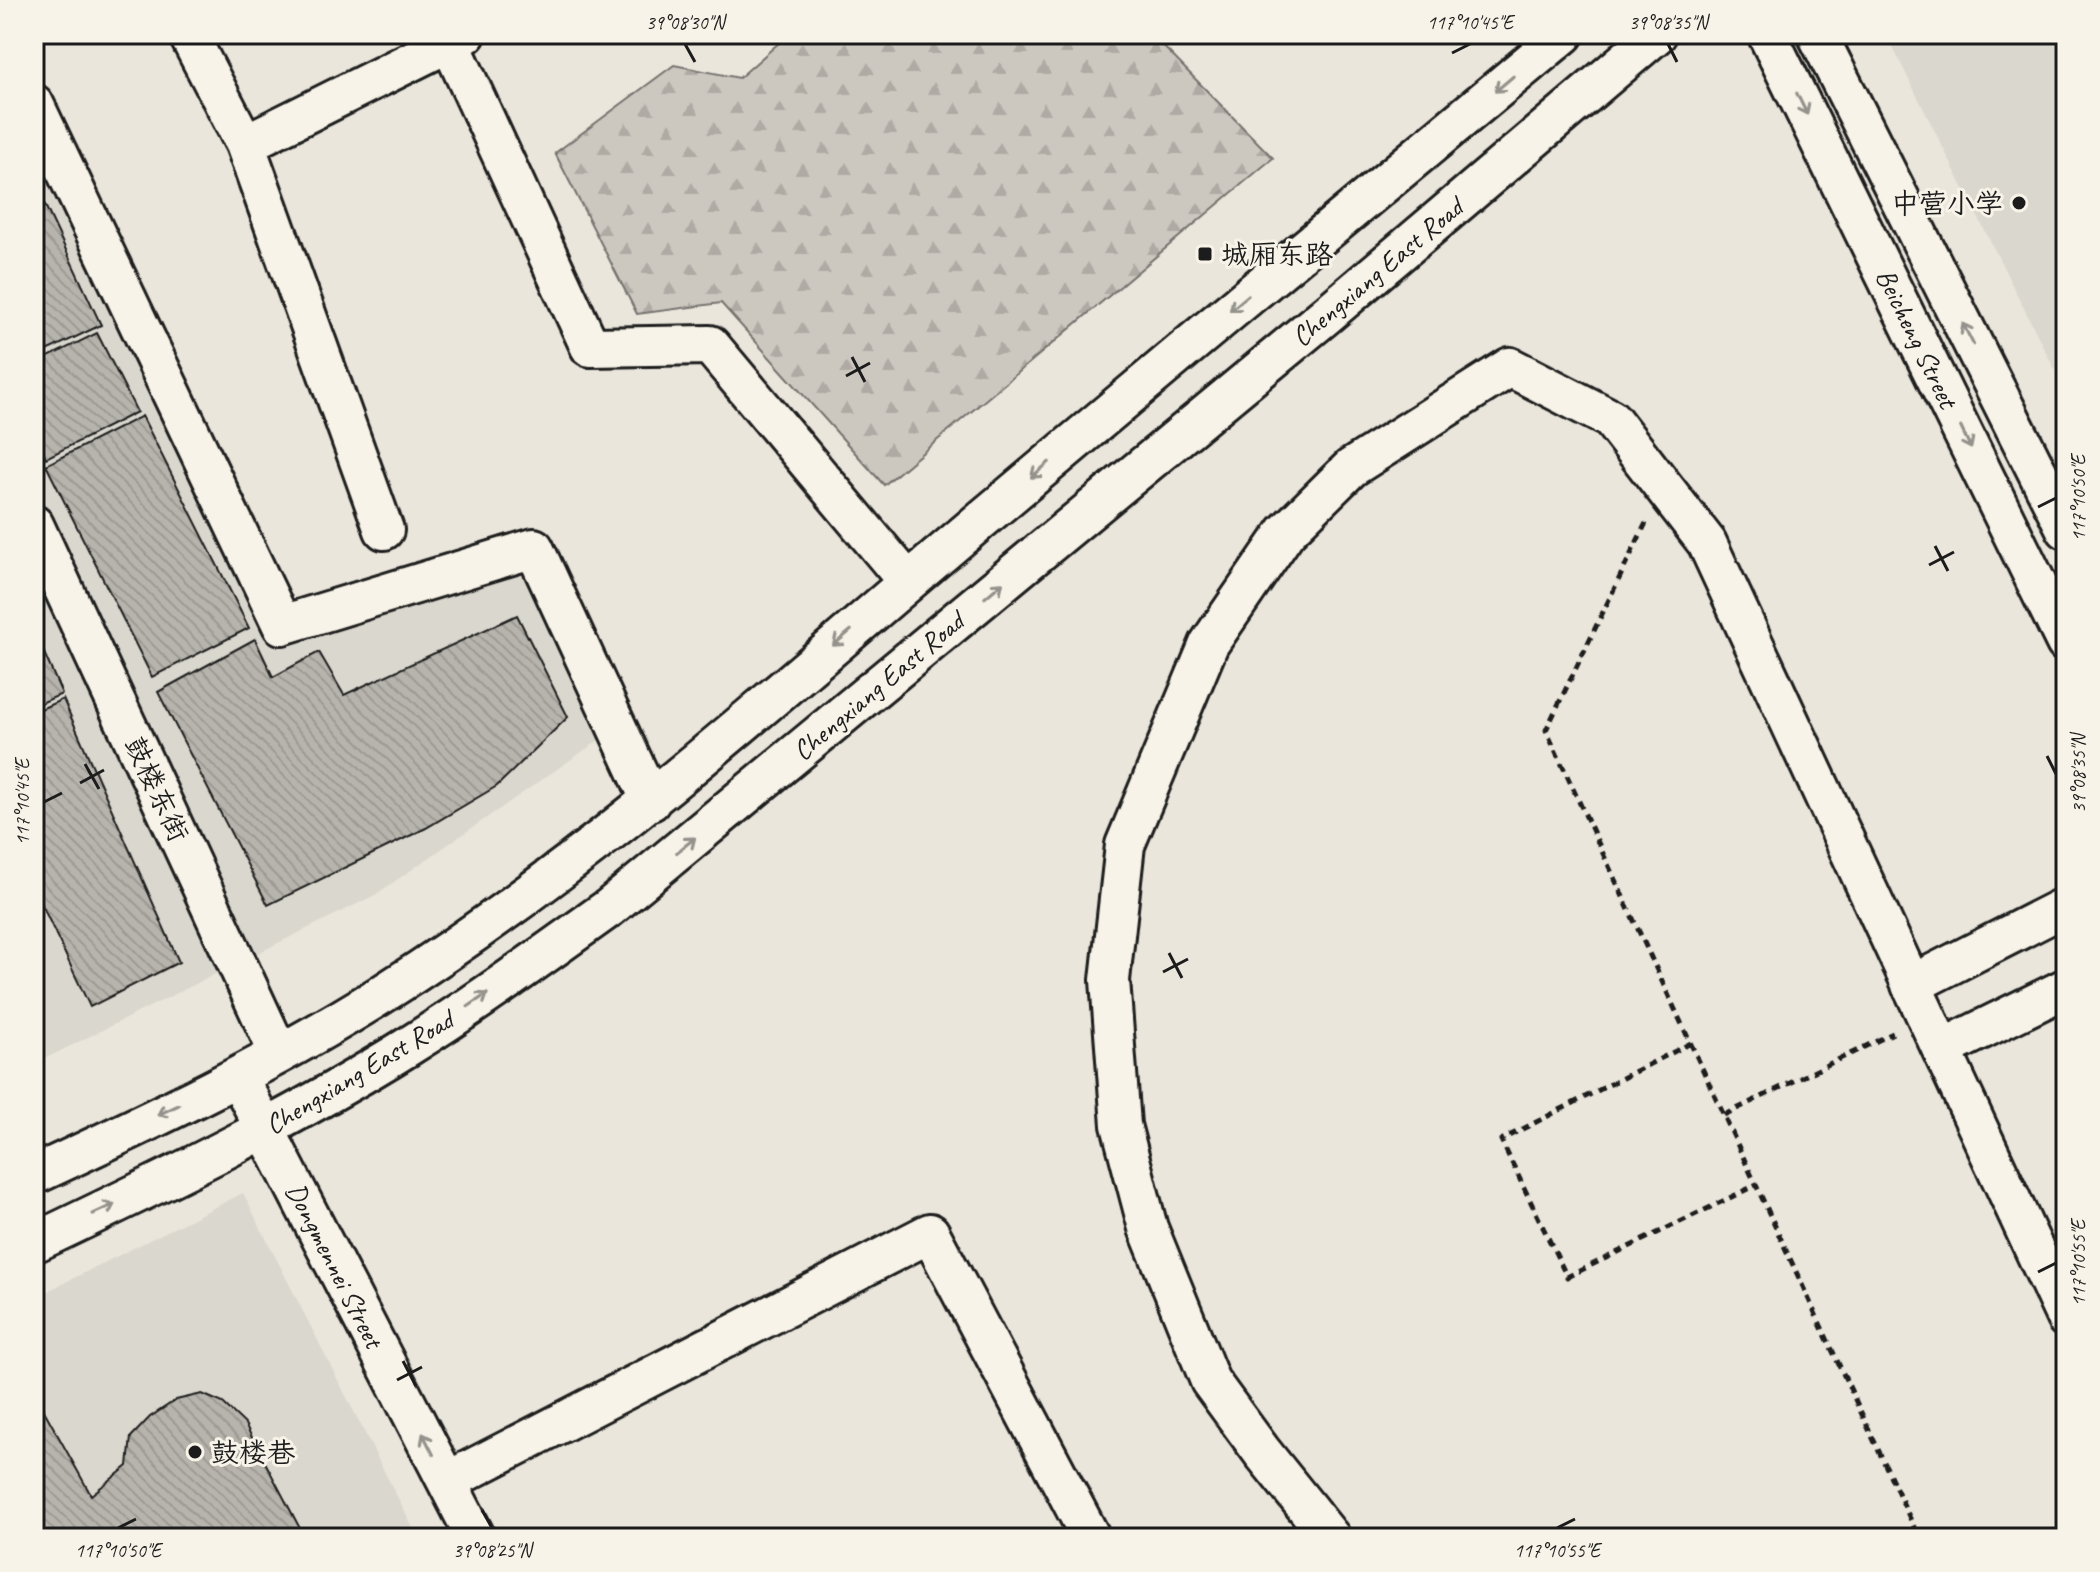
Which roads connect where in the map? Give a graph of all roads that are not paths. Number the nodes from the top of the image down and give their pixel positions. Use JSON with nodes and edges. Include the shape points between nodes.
{"nodes":[{"id":1,"x":188,"y":34,"type":"edge"},
{"id":2,"x":1564,"y":34,"type":"edge"},
{"id":3,"x":1657,"y":34,"type":"edge"},
{"id":4,"x":1767,"y":34,"type":"edge"},
{"id":5,"x":1817,"y":34,"type":"edge"},
{"id":6,"x":454,"y":37,"type":"edge"},
{"id":7,"x":34,"y":104,"type":"edge"},
{"id":8,"x":245,"y":144,"type":"junction"},
{"id":9,"x":34,"y":525,"type":"edge"},
{"id":10,"x":2066,"y":529,"type":"edge"},
{"id":11,"x":384,"y":530,"type":"dead end"},
{"id":12,"x":908,"y":582,"type":"junction"},
{"id":13,"x":2066,"y":643,"type":"edge"},
{"id":14,"x":651,"y":801,"type":"junction"},
{"id":15,"x":2066,"y":906,"type":"edge"},
{"id":16,"x":2066,"y":988,"type":"edge"},
{"id":17,"x":1926,"y":1017,"type":"junction"},
{"id":18,"x":279,"y":1054,"type":"junction"},
{"id":19,"x":238,"y":1077,"type":"junction"},
{"id":20,"x":265,"y":1129,"type":"junction"},
{"id":21,"x":34,"y":1175,"type":"edge"},
{"id":22,"x":34,"y":1243,"type":"edge"},
{"id":23,"x":2066,"y":1318,"type":"edge"},
{"id":24,"x":448,"y":1481,"type":"junction"},
{"id":25,"x":476,"y":1538,"type":"edge"},
{"id":26,"x":1091,"y":1538,"type":"edge"},
{"id":27,"x":1331,"y":1538,"type":"edge"}],
"edges":[{"from":1,"to":8,"type":"street"},
{"from":2,"to":12,"type":"street","name":"Chengxiang East Road","one_way":true},
{"from":20,"to":3,"type":"street","name":"Chengxiang East Road","one_way":true,"via":[[409,1046],[609,908]]},
{"from":4,"to":13,"type":"street","name":"Beicheng Street","one_way":true},
{"from":10,"to":5,"type":"street","name":"Beicheng Street","one_way":true},
{"from":6,"to":8,"type":"street"},
{"from":6,"to":12,"type":"street","via":[[590,347],[710,345]]},
{"from":7,"to":14,"type":"street","via":[[282,625],[534,548]]},
{"from":8,"to":11,"type":"street"},
{"from":9,"to":18,"type":"street","name":"鼓楼东街"},
{"from":12,"to":14,"type":"street","name":"Chengxiang East Road","one_way":true},
{"from":14,"to":18,"type":"street","name":"Chengxiang East Road","via":[[507,911],[383,994]]},
{"from":15,"to":17,"type":"street"},
{"from":16,"to":17,"type":"street"},
{"from":17,"to":23,"type":"street"},
{"from":17,"to":27,"type":"street","via":[[1707,543],[1611,419],[1510,367],[1351,468],[1286,532],[1209,644],[1125,845],[1110,980],[1121,1125],[1148,1228],[1210,1381]]},
{"from":18,"to":19,"type":"street","name":"Chengxiang East Road"},
{"from":19,"to":20,"type":"street","name":"Dongmennei Street"},
{"from":19,"to":21,"type":"street","name":"Chengxiang East Road","one_way":true},
{"from":22,"to":20,"type":"street","name":"Chengxiang East Road","one_way":true},
{"from":24,"to":20,"type":"street","name":"Dongmennei Street","one_way":true},
{"from":24,"to":25,"type":"street","name":"Dongmennei Street"},
{"from":24,"to":26,"type":"street","via":[[930,1233]]}]}
